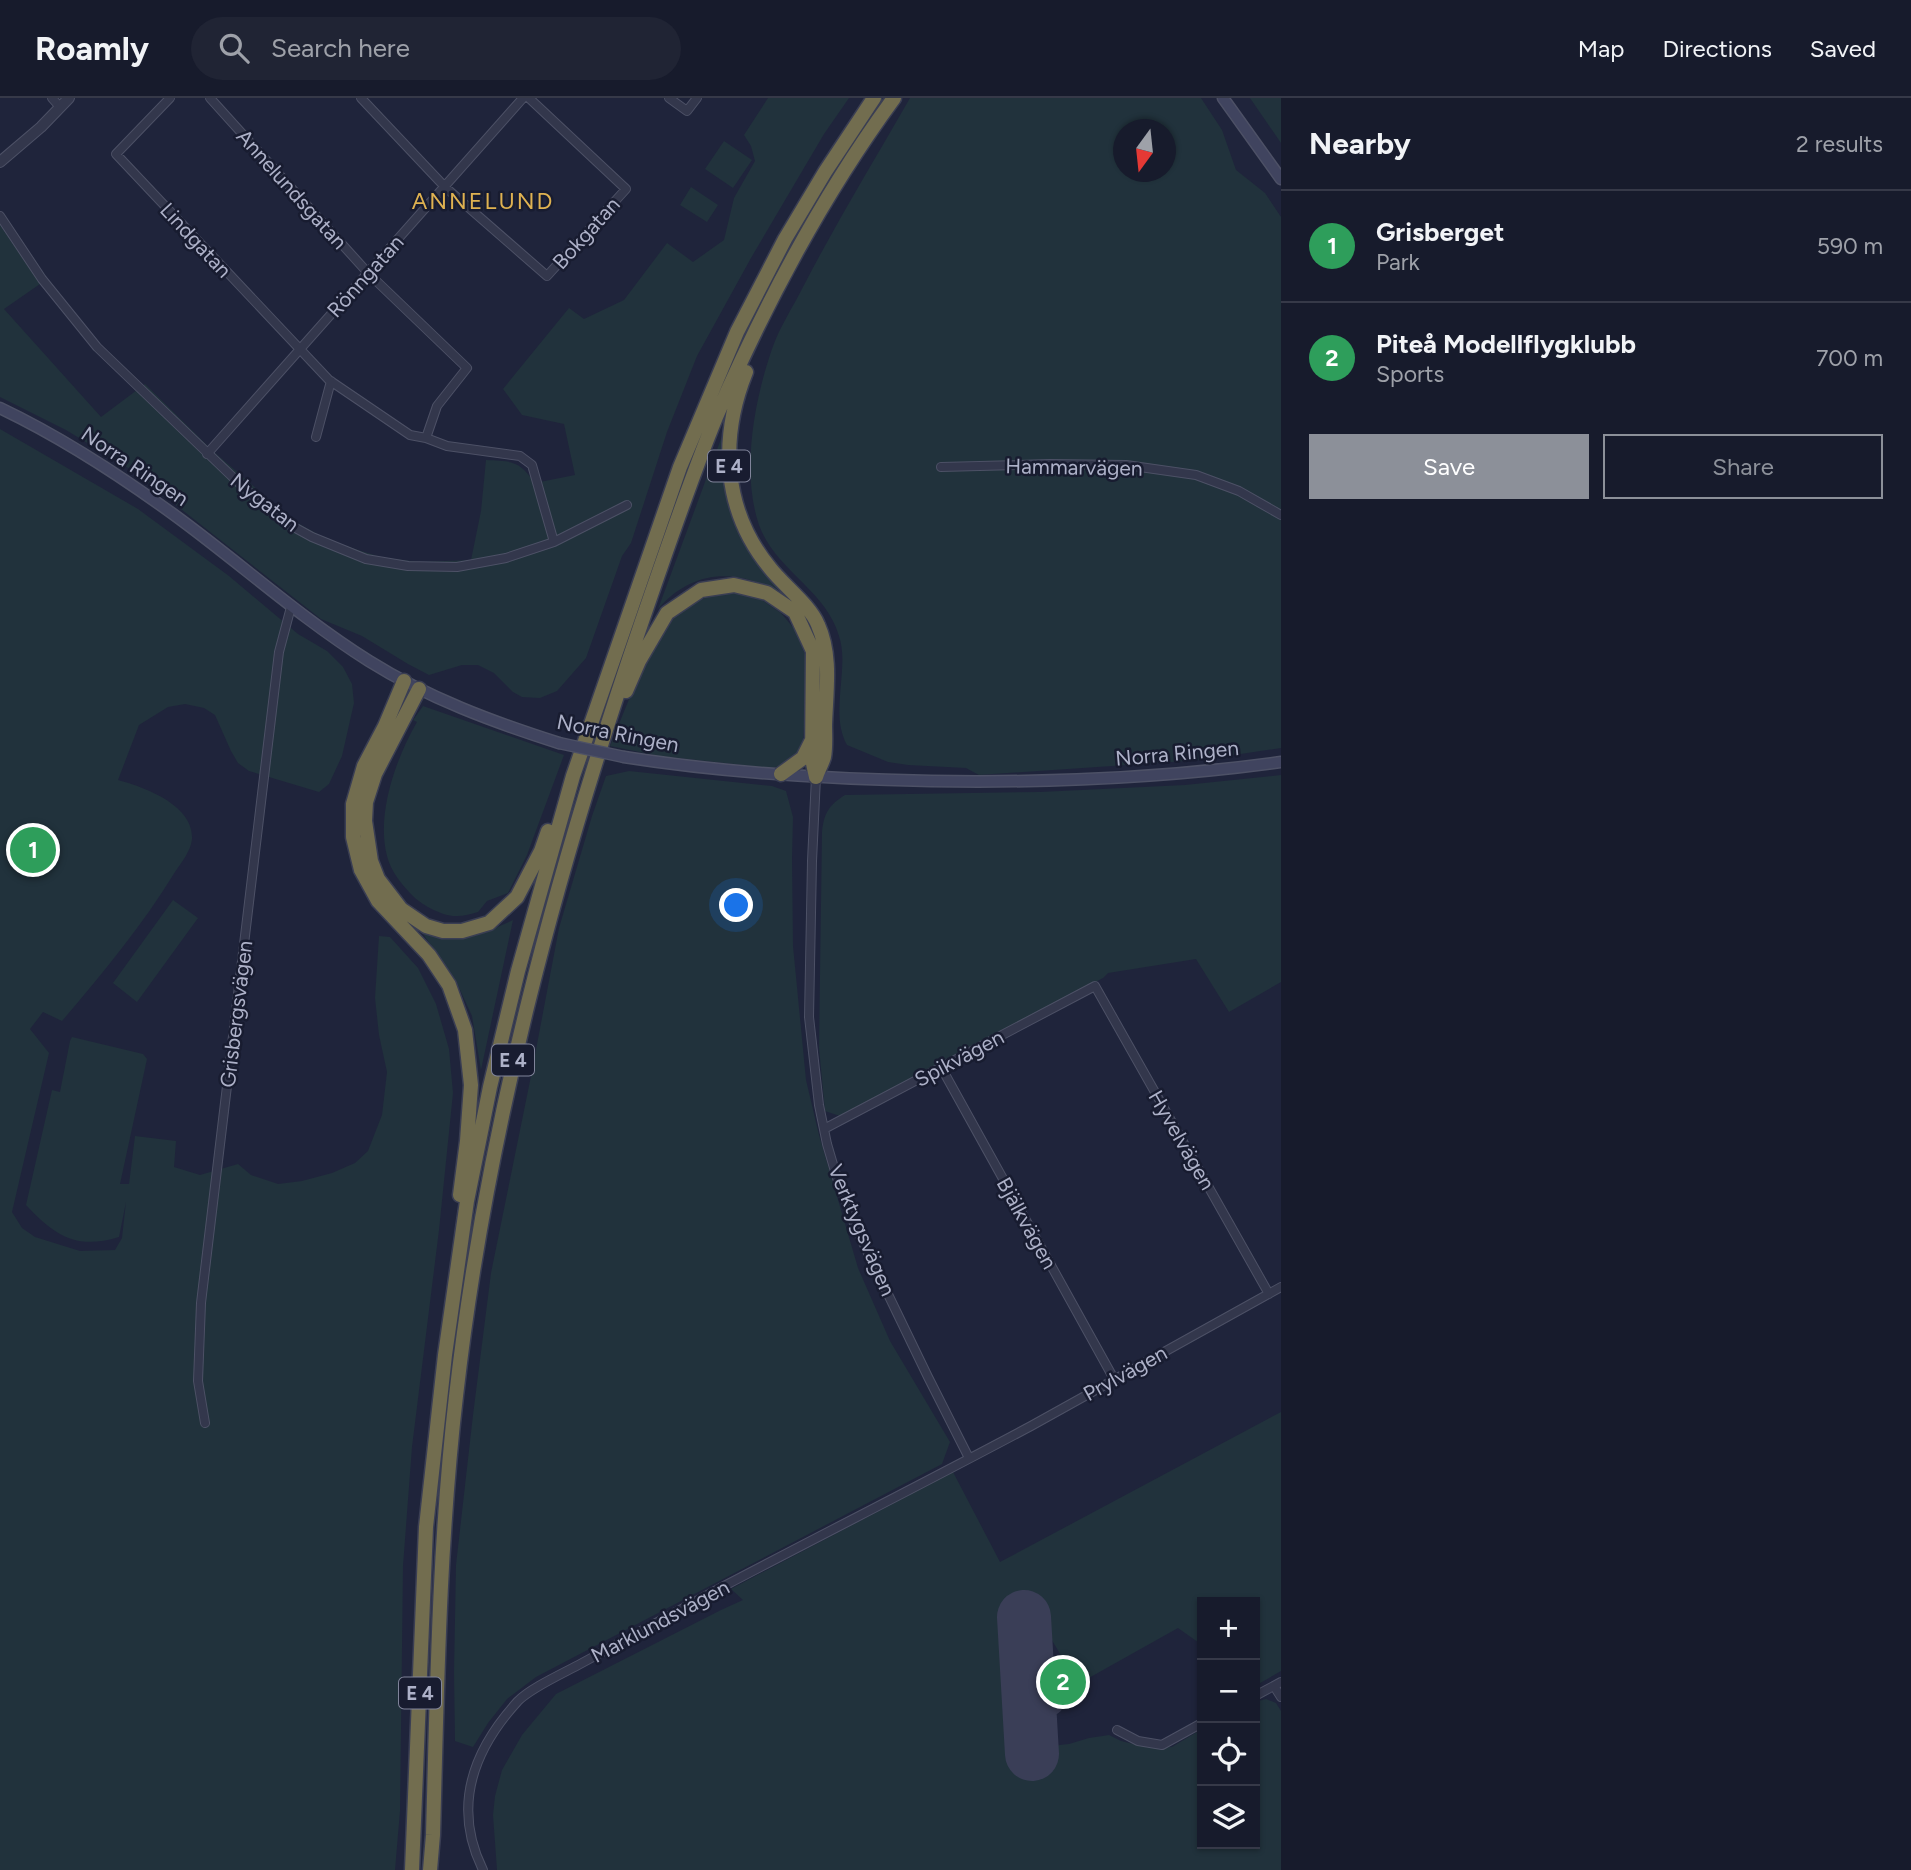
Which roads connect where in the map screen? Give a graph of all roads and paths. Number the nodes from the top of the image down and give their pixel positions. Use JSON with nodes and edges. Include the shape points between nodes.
{"nodes":[{"id":1,"x":52,"y":98,"type":"edge"},
{"id":2,"x":69,"y":98,"type":"edge"},
{"id":3,"x":170,"y":98,"type":"edge"},
{"id":4,"x":210,"y":98,"type":"edge"},
{"id":5,"x":361,"y":98,"type":"edge"},
{"id":6,"x":526,"y":98,"type":"edge"},
{"id":7,"x":669,"y":98,"type":"edge"},
{"id":8,"x":697,"y":98,"type":"edge"},
{"id":9,"x":874,"y":98,"type":"edge"},
{"id":10,"x":894,"y":98,"type":"edge"},
{"id":11,"x":1223,"y":98,"type":"edge"},
{"id":12,"x":60,"y":107,"type":"junction"},
{"id":13,"x":0,"y":162,"type":"edge"},
{"id":14,"x":1281,"y":179,"type":"edge"},
{"id":15,"x":445,"y":187,"type":"junction"},
{"id":16,"x":0,"y":216,"type":"edge"},
{"id":17,"x":368,"y":273,"type":"junction"},
{"id":18,"x":777,"y":288,"type":"junction"},
{"id":19,"x":300,"y":349,"type":"junction"},
{"id":20,"x":331,"y":381,"type":"junction"},
{"id":21,"x":0,"y":408,"type":"edge"},
{"id":22,"x":316,"y":437,"type":"dead end"},
{"id":23,"x":426,"y":438,"type":"junction"},
{"id":24,"x":207,"y":454,"type":"junction"},
{"id":25,"x":941,"y":467,"type":"dead end"},
{"id":26,"x":627,"y":505,"type":"dead end"},
{"id":27,"x":1281,"y":515,"type":"edge"},
{"id":28,"x":554,"y":542,"type":"junction"},
{"id":29,"x":291,"y":607,"type":"junction"},
{"id":30,"x":404,"y":681,"type":"junction"},
{"id":31,"x":419,"y":689,"type":"junction"},
{"id":32,"x":606,"y":729,"type":"junction"},
{"id":33,"x":812,"y":741,"type":"junction"},
{"id":34,"x":1281,"y":762,"type":"edge"},
{"id":35,"x":781,"y":774,"type":"junction"},
{"id":36,"x":573,"y":776,"type":"junction"},
{"id":37,"x":816,"y":777,"type":"junction"},
{"id":38,"x":1095,"y":986,"type":"joint"},
{"id":39,"x":941,"y":1067,"type":"junction"},
{"id":40,"x":824,"y":1129,"type":"junction"},
{"id":41,"x":460,"y":1245,"type":"junction"},
{"id":42,"x":1281,"y":1287,"type":"edge"},
{"id":43,"x":1269,"y":1294,"type":"junction"},
{"id":44,"x":1114,"y":1379,"type":"junction"},
{"id":45,"x":205,"y":1423,"type":"dead end"},
{"id":46,"x":969,"y":1458,"type":"junction"},
{"id":47,"x":1278,"y":1684,"type":"edge"},
{"id":48,"x":1260,"y":1693,"type":"edge"},
{"id":49,"x":1281,"y":1697,"type":"edge"},
{"id":50,"x":1197,"y":1726,"type":"edge"},
{"id":51,"x":1117,"y":1730,"type":"dead end"},
{"id":52,"x":412,"y":1870,"type":"edge"},
{"id":53,"x":430,"y":1870,"type":"edge"},
{"id":54,"x":483,"y":1870,"type":"edge"}],
"edges":[{"from":1,"to":12,"type":"street"},
{"from":2,"to":12,"type":"street"},
{"from":3,"to":19,"type":"street","name":"Lindgatan","via":[[116,154]]},
{"from":4,"to":17,"type":"street","name":"Annelundsgatan"},
{"from":5,"to":15,"type":"street"},
{"from":6,"to":15,"type":"street","name":"Rönngatan"},
{"from":6,"to":15,"type":"street","name":"Bokgatan","via":[[626,189],[547,276]]},
{"from":7,"to":8,"type":"street","via":[[687,111]]},
{"from":9,"to":36,"type":"highway","number":"E 4","via":[[785,239],[737,332],[680,467]]},
{"from":10,"to":18,"type":"highway","number":"E 4","via":[[847,167]]},
{"from":11,"to":14,"type":"main road"},
{"from":12,"to":13,"type":"street"},
{"from":15,"to":17,"type":"street","name":"Rönngatan"},
{"from":16,"to":24,"type":"street","name":"Nygatan","via":[[42,279],[97,347]]},
{"from":17,"to":19,"type":"street","name":"Rönngatan"},
{"from":17,"to":23,"type":"street","name":"Annelundsgatan","via":[[467,368],[437,406]]},
{"from":18,"to":32,"type":"highway","number":"E 4","via":[[715,422],[669,540]]},
{"from":18,"to":37,"type":"highway","number":"E 4","via":[[742,382],[731,423],[728,461],[738,516],[750,541],[818,624],[828,662],[824,756]]},
{"from":19,"to":20,"type":"street","name":"Lindgatan"},
{"from":19,"to":24,"type":"street","name":"Rönngatan"},
{"from":20,"to":22,"type":"street"},
{"from":20,"to":23,"type":"street","name":"Lindgatan","via":[[410,435]]},
{"from":21,"to":29,"type":"main road","name":"Norra Ringen","via":[[106,467],[174,514]]},
{"from":23,"to":28,"type":"street","name":"Lindgatan","via":[[447,446],[520,456],[532,465]]},
{"from":24,"to":28,"type":"street","name":"Nygatan","via":[[281,520],[366,559],[457,567],[506,558]]},
{"from":25,"to":27,"type":"street","name":"Hammarvägen","via":[[1126,465],[1196,475],[1239,491]]},
{"from":26,"to":28,"type":"street","name":"Nygatan"},
{"from":29,"to":30,"type":"main road","name":"Norra Ringen","via":[[370,663]]},
{"from":29,"to":45,"type":"street","name":"Grisbergsvägen","via":[[279,652],[201,1303],[198,1381]]},
{"from":30,"to":31,"type":"main road","name":"Norra Ringen"},
{"from":30,"to":41,"type":"highway","number":"E 4","via":[[364,766],[353,804],[353,837],[360,870],[378,901],[429,955],[449,985],[465,1030],[471,1085],[460,1190]]},
{"from":31,"to":35,"type":"main road","name":"Norra Ringen","bridge":true,"via":[[450,705],[559,743],[624,757]]},
{"from":31,"to":36,"type":"highway","number":"E 4","via":[[374,774],[365,821],[378,879],[401,909],[426,926],[462,931],[489,923],[517,897],[541,851],[556,804]]},
{"from":32,"to":33,"type":"highway","number":"E 4","via":[[667,613],[701,590],[734,585],[767,593],[794,612],[813,651]]},
{"from":32,"to":53,"type":"highway","number":"E 4","via":[[561,877],[509,1077],[468,1301],[440,1582]]},
{"from":33,"to":35,"type":"highway","via":[[799,762]]},
{"from":33,"to":37,"type":"highway","number":"E 4"},
{"from":34,"to":37,"type":"main road","name":"Norra Ringen","via":[[1049,781]]},
{"from":35,"to":37,"type":"main road","name":"Norra Ringen"},
{"from":36,"to":41,"type":"highway","number":"E 4","via":[[490,1087]]},
{"from":37,"to":40,"type":"street","name":"Verktygsvägen","via":[[809,1017]]},
{"from":38,"to":39,"type":"street","name":"Spikvägen"},
{"from":38,"to":43,"type":"street","name":"Hyvelvägen"},
{"from":39,"to":40,"type":"street","name":"Spikvägen"},
{"from":39,"to":44,"type":"street","name":"Bjälkvägen"},
{"from":40,"to":46,"type":"street","name":"Verktygsvägen","via":[[855,1226]]},
{"from":41,"to":52,"type":"highway","number":"E 4","via":[[426,1527]]},
{"from":42,"to":43,"type":"street","name":"Prylvägen"},
{"from":43,"to":44,"type":"street","name":"Prylvägen"},
{"from":44,"to":46,"type":"street","name":"Prylvägen"},
{"from":46,"to":54,"type":"street","name":"Marklundsvägen","via":[[521,1698],[482,1751],[470,1786],[468,1815]]},
{"from":47,"to":48,"type":"street"},
{"from":47,"to":49,"type":"street"},
{"from":50,"to":51,"type":"street","via":[[1162,1745],[1138,1741]]}]}
